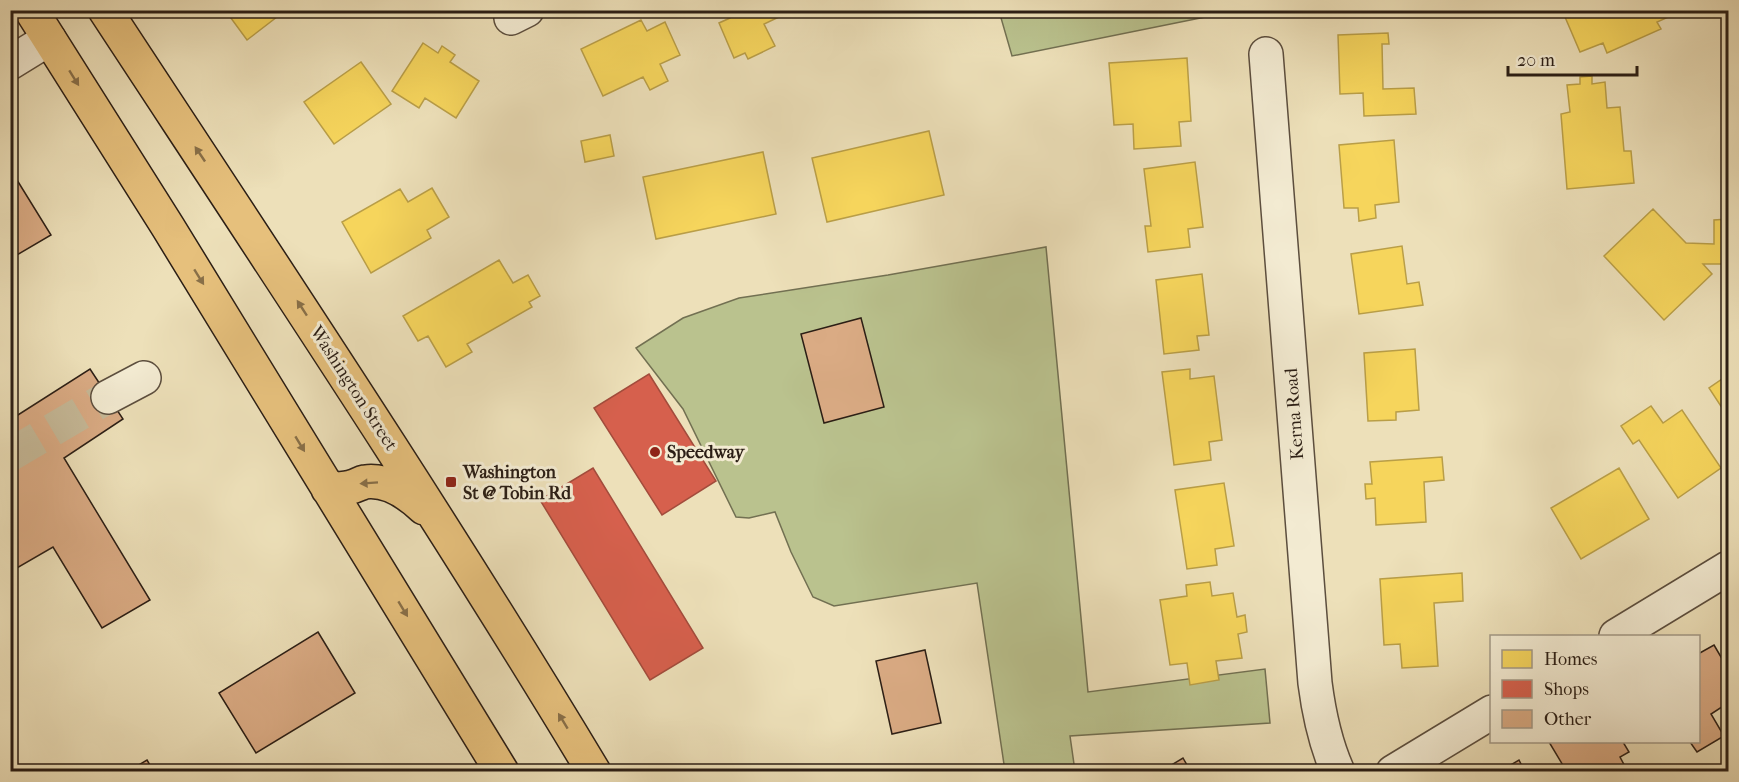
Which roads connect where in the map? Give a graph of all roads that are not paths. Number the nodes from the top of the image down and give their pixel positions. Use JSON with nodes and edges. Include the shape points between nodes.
{"nodes":[{"id":1,"x":31,"y":10,"type":"edge"},
{"id":2,"x":105,"y":10,"type":"edge"},
{"id":3,"x":49,"y":39,"type":"junction"},
{"id":4,"x":1266,"y":54,"type":"dead end"},
{"id":5,"x":10,"y":63,"type":"edge"},
{"id":6,"x":144,"y":378,"type":"dead end"},
{"id":7,"x":108,"y":397,"type":"tunnel mouth"},
{"id":8,"x":328,"y":489,"type":"junction"},
{"id":9,"x":448,"y":537,"type":"junction"},
{"id":10,"x":1728,"y":568,"type":"edge"},
{"id":11,"x":1618,"y":635,"type":"edge"},
{"id":12,"x":1490,"y":713,"type":"edge"},
{"id":13,"x":502,"y":771,"type":"edge"},
{"id":14,"x":594,"y":771,"type":"edge"},
{"id":15,"x":1338,"y":771,"type":"edge"},
{"id":16,"x":1394,"y":771,"type":"edge"}],
"edges":[{"from":1,"to":3,"type":"main road"},
{"from":9,"to":2,"type":"main road","name":"Washington Street","one_way":true},
{"from":3,"to":5,"type":"street"},
{"from":3,"to":8,"type":"main road","one_way":true},
{"from":4,"to":15,"type":"street","name":"Kerna Road","via":[[1315,683],[1326,742]]},
{"from":6,"to":7,"type":"street"},
{"from":9,"to":8,"type":"main road","one_way":true,"via":[[424,507],[394,486],[365,482]]},
{"from":8,"to":13,"type":"main road","one_way":true},
{"from":14,"to":9,"type":"main road","name":"Washington Street","one_way":true},
{"from":10,"to":11,"type":"street"},
{"from":12,"to":16,"type":"street"}]}
